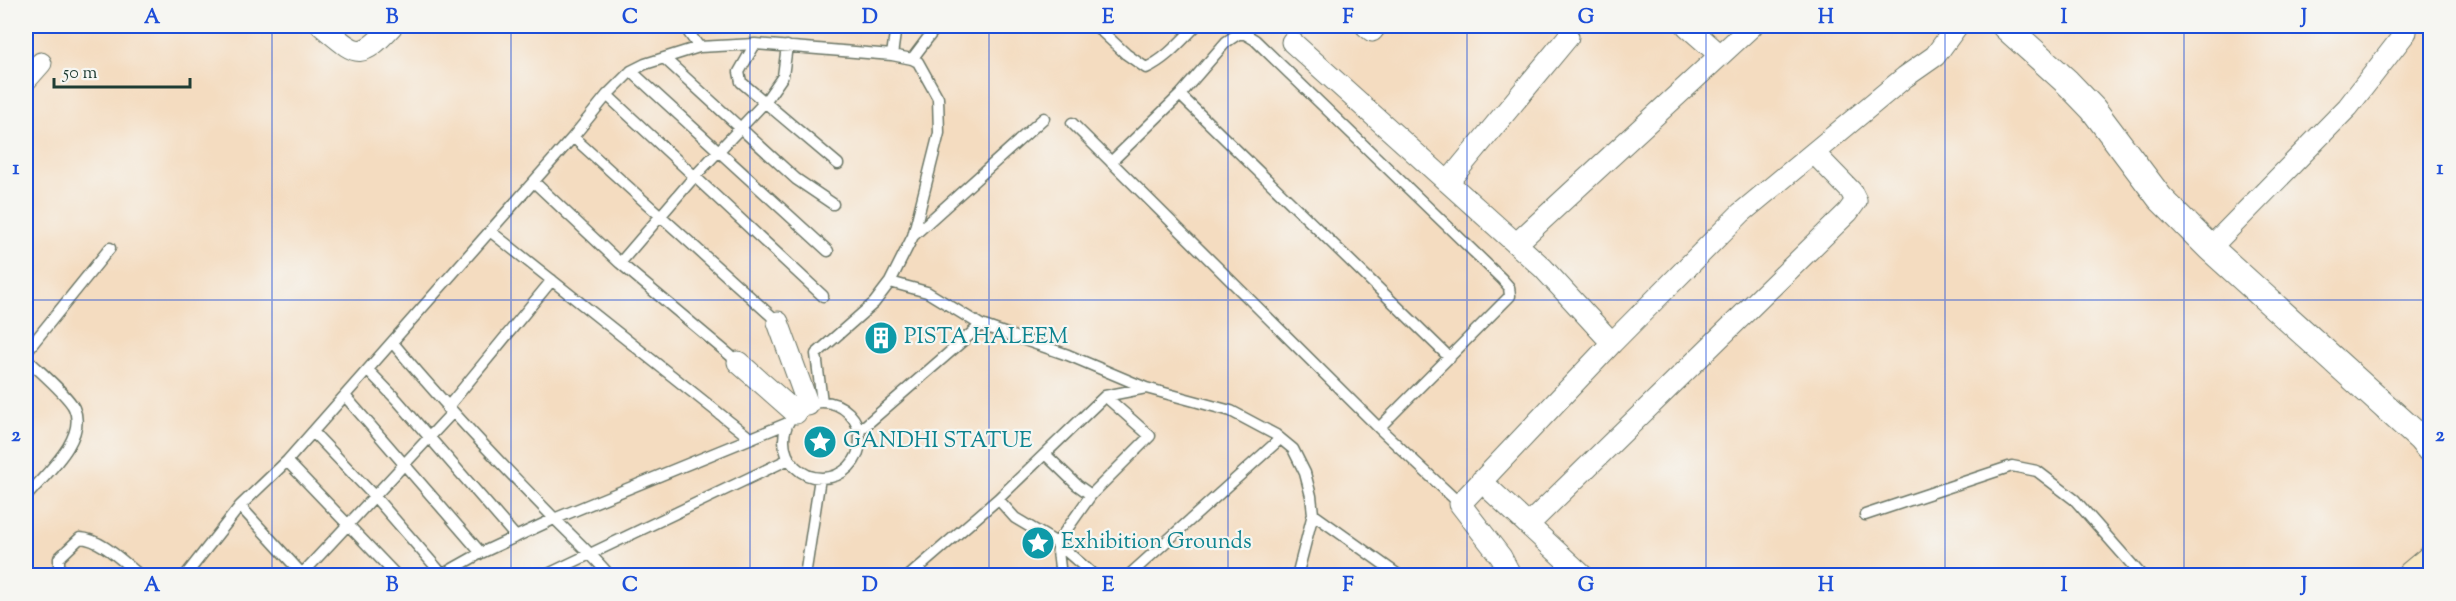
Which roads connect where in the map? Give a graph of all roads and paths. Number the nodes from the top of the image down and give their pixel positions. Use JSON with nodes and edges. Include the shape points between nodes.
{"nodes":[{"id":1,"x":322,"y":26,"type":"edge"},
{"id":2,"x":392,"y":26,"type":"edge"},
{"id":3,"x":690,"y":26,"type":"edge"},
{"id":4,"x":896,"y":26,"type":"edge"},
{"id":5,"x":936,"y":26,"type":"edge"},
{"id":6,"x":1096,"y":26,"type":"edge"},
{"id":7,"x":1196,"y":26,"type":"edge"},
{"id":8,"x":1366,"y":26,"type":"edge"},
{"id":9,"x":1376,"y":26,"type":"edge"},
{"id":10,"x":1687,"y":26,"type":"edge"},
{"id":11,"x":1752,"y":26,"type":"edge"},
{"id":12,"x":1957,"y":26,"type":"edge"},
{"id":13,"x":2005,"y":26,"type":"edge"},
{"id":14,"x":2405,"y":28,"type":"edge"},
{"id":15,"x":1234,"y":30,"type":"edge"},
{"id":16,"x":1569,"y":37,"type":"dead end"},
{"id":17,"x":1292,"y":42,"type":"dead end"},
{"id":18,"x":755,"y":44,"type":"junction"},
{"id":19,"x":699,"y":46,"type":"junction"},
{"id":20,"x":788,"y":46,"type":"junction"},
{"id":21,"x":892,"y":55,"type":"junction"},
{"id":22,"x":1720,"y":55,"type":"junction"},
{"id":23,"x":664,"y":58,"type":"junction"},
{"id":24,"x":912,"y":59,"type":"junction"},
{"id":25,"x":41,"y":63,"type":"dead end"},
{"id":26,"x":631,"y":71,"type":"junction"},
{"id":27,"x":26,"y":80,"type":"edge"},
{"id":28,"x":1180,"y":94,"type":"junction"},
{"id":29,"x":607,"y":95,"type":"junction"},
{"id":30,"x":765,"y":102,"type":"junction"},
{"id":31,"x":1044,"y":118,"type":"dead end"},
{"id":32,"x":1072,"y":123,"type":"dead end"},
{"id":33,"x":740,"y":127,"type":"junction"},
{"id":34,"x":573,"y":137,"type":"junction"},
{"id":35,"x":719,"y":151,"type":"junction"},
{"id":36,"x":1814,"y":153,"type":"junction"},
{"id":37,"x":1111,"y":162,"type":"junction"},
{"id":38,"x":838,"y":164,"type":"dead end"},
{"id":39,"x":694,"y":177,"type":"junction"},
{"id":40,"x":534,"y":182,"type":"junction"},
{"id":41,"x":1448,"y":182,"type":"junction"},
{"id":42,"x":833,"y":204,"type":"dead end"},
{"id":43,"x":661,"y":218,"type":"junction"},
{"id":44,"x":490,"y":231,"type":"junction"},
{"id":45,"x":913,"y":236,"type":"junction"},
{"id":46,"x":1517,"y":243,"type":"junction"},
{"id":47,"x":110,"y":248,"type":"dead end"},
{"id":48,"x":2210,"y":248,"type":"junction"},
{"id":49,"x":828,"y":251,"type":"dead end"},
{"id":50,"x":620,"y":263,"type":"junction"},
{"id":51,"x":552,"y":280,"type":"junction"},
{"id":52,"x":891,"y":282,"type":"junction"},
{"id":53,"x":823,"y":296,"type":"dead end"},
{"id":54,"x":778,"y":321,"type":"joint"},
{"id":55,"x":981,"y":324,"type":"junction"},
{"id":56,"x":393,"y":343,"type":"junction"},
{"id":57,"x":1612,"y":343,"type":"junction"},
{"id":58,"x":26,"y":352,"type":"edge"},
{"id":59,"x":26,"y":358,"type":"edge"},
{"id":60,"x":1450,"y":358,"type":"junction"},
{"id":61,"x":738,"y":362,"type":"joint"},
{"id":62,"x":368,"y":370,"type":"junction"},
{"id":63,"x":1146,"y":388,"type":"junction"},
{"id":64,"x":345,"y":396,"type":"junction"},
{"id":65,"x":1105,"y":396,"type":"junction"},
{"id":66,"x":449,"y":410,"type":"junction"},
{"id":67,"x":803,"y":411,"type":"junction"},
{"id":68,"x":1379,"y":428,"type":"junction"},
{"id":69,"x":859,"y":431,"type":"junction"},
{"id":70,"x":313,"y":432,"type":"junction"},
{"id":71,"x":430,"y":438,"type":"junction"},
{"id":72,"x":750,"y":438,"type":"junction"},
{"id":73,"x":1280,"y":439,"type":"junction"},
{"id":74,"x":2427,"y":444,"type":"edge"},
{"id":75,"x":1046,"y":454,"type":"junction"},
{"id":76,"x":789,"y":459,"type":"junction"},
{"id":77,"x":286,"y":461,"type":"junction"},
{"id":78,"x":405,"y":464,"type":"junction"},
{"id":79,"x":820,"y":478,"type":"junction"},
{"id":80,"x":1481,"y":481,"type":"junction"},
{"id":81,"x":1091,"y":495,"type":"junction"},
{"id":82,"x":26,"y":497,"type":"edge"},
{"id":83,"x":375,"y":497,"type":"junction"},
{"id":84,"x":998,"y":499,"type":"junction"},
{"id":85,"x":1460,"y":504,"type":"junction"},
{"id":86,"x":240,"y":506,"type":"junction"},
{"id":87,"x":1313,"y":514,"type":"junction"},
{"id":88,"x":1864,"y":515,"type":"dead end"},
{"id":89,"x":554,"y":519,"type":"junction"},
{"id":90,"x":348,"y":524,"type":"junction"},
{"id":91,"x":1528,"y":525,"type":"junction"},
{"id":92,"x":516,"y":537,"type":"junction"},
{"id":93,"x":1057,"y":543,"type":"junction"},
{"id":94,"x":481,"y":553,"type":"junction"},
{"id":95,"x":591,"y":553,"type":"junction"},
{"id":96,"x":303,"y":575,"type":"edge"},
{"id":97,"x":441,"y":575,"type":"edge"},
{"id":98,"x":68,"y":576,"type":"edge"},
{"id":99,"x":141,"y":576,"type":"edge"},
{"id":100,"x":185,"y":576,"type":"edge"},
{"id":101,"x":397,"y":576,"type":"edge"},
{"id":102,"x":544,"y":576,"type":"edge"},
{"id":103,"x":610,"y":576,"type":"edge"},
{"id":104,"x":805,"y":576,"type":"edge"},
{"id":105,"x":909,"y":576,"type":"edge"},
{"id":106,"x":1061,"y":576,"type":"edge"},
{"id":107,"x":1095,"y":576,"type":"edge"},
{"id":108,"x":1128,"y":576,"type":"edge"},
{"id":109,"x":1297,"y":576,"type":"edge"},
{"id":110,"x":1400,"y":576,"type":"edge"},
{"id":111,"x":1511,"y":576,"type":"edge"},
{"id":112,"x":1583,"y":576,"type":"edge"},
{"id":113,"x":2142,"y":576,"type":"edge"}],
"edges":[{"from":1,"to":2,"type":"street","via":[[359,52],[369,49]]},
{"from":3,"to":19,"type":"lane","via":[[689,33]]},
{"from":4,"to":21,"type":"lane"},
{"from":5,"to":24,"type":"lane"},
{"from":6,"to":7,"type":"lane","via":[[1146,68],[1156,64]]},
{"from":8,"to":9,"type":"street","via":[[1372,31]]},
{"from":10,"to":22,"type":"street"},
{"from":11,"to":22,"type":"street"},
{"from":12,"to":36,"type":"street","via":[[1935,56]]},
{"from":13,"to":48,"type":"street","via":[[2093,109],[2160,198]]},
{"from":14,"to":48,"type":"street","via":[[2348,107]]},
{"from":15,"to":28,"type":"lane"},
{"from":15,"to":60,"type":"lane","via":[[1255,40],[1509,287],[1510,296]]},
{"from":16,"to":41,"type":"street"},
{"from":17,"to":41,"type":"street"},
{"from":18,"to":19,"type":"lane"},
{"from":18,"to":20,"type":"lane"},
{"from":18,"to":30,"type":"lane","via":[[739,72],[741,82]]},
{"from":19,"to":23,"type":"lane"},
{"from":20,"to":21,"type":"lane"},
{"from":20,"to":30,"type":"lane","via":[[783,76]]},
{"from":21,"to":24,"type":"lane"},
{"from":22,"to":46,"type":"street"},
{"from":23,"to":26,"type":"lane"},
{"from":23,"to":33,"type":"lane"},
{"from":24,"to":45,"type":"lane","via":[[918,62],[938,98],[939,133]]},
{"from":25,"to":27,"type":"street"},
{"from":26,"to":29,"type":"lane"},
{"from":26,"to":35,"type":"lane"},
{"from":28,"to":37,"type":"lane"},
{"from":28,"to":60,"type":"lane"},
{"from":29,"to":34,"type":"lane"},
{"from":29,"to":39,"type":"lane"},
{"from":30,"to":33,"type":"lane"},
{"from":30,"to":38,"type":"lane"},
{"from":31,"to":45,"type":"lane"},
{"from":32,"to":37,"type":"lane"},
{"from":33,"to":35,"type":"lane"},
{"from":33,"to":42,"type":"lane","via":[[796,179]]},
{"from":34,"to":40,"type":"lane"},
{"from":34,"to":43,"type":"lane"},
{"from":35,"to":39,"type":"lane"},
{"from":35,"to":49,"type":"lane"},
{"from":36,"to":57,"type":"street","via":[[1741,213]]},
{"from":36,"to":91,"type":"street","via":[[1851,191],[1856,201],[1848,212]]},
{"from":37,"to":68,"type":"lane"},
{"from":39,"to":43,"type":"lane"},
{"from":39,"to":53,"type":"lane"},
{"from":40,"to":44,"type":"lane"},
{"from":40,"to":50,"type":"lane"},
{"from":41,"to":46,"type":"street"},
{"from":43,"to":50,"type":"lane"},
{"from":43,"to":54,"type":"lane"},
{"from":44,"to":51,"type":"lane"},
{"from":44,"to":56,"type":"lane"},
{"from":45,"to":52,"type":"lane"},
{"from":46,"to":57,"type":"street"},
{"from":47,"to":58,"type":"lane"},
{"from":48,"to":74,"type":"street"},
{"from":50,"to":61,"type":"lane"},
{"from":51,"to":66,"type":"lane"},
{"from":51,"to":72,"type":"lane"},
{"from":52,"to":55,"type":"lane","via":[[927,292]]},
{"from":52,"to":67,"type":"lane","via":[[874,303],[816,354]]},
{"from":54,"to":67,"type":"street"},
{"from":55,"to":63,"type":"lane"},
{"from":55,"to":69,"type":"lane"},
{"from":56,"to":62,"type":"lane"},
{"from":56,"to":66,"type":"lane"},
{"from":57,"to":80,"type":"street"},
{"from":59,"to":82,"type":"lane","via":[[74,407],[77,422],[71,443]]},
{"from":60,"to":68,"type":"lane"},
{"from":61,"to":67,"type":"street"},
{"from":62,"to":64,"type":"lane"},
{"from":62,"to":71,"type":"lane"},
{"from":63,"to":65,"type":"lane"},
{"from":63,"to":73,"type":"lane","via":[[1231,411]]},
{"from":64,"to":70,"type":"lane"},
{"from":64,"to":78,"type":"lane"},
{"from":65,"to":75,"type":"lane"},
{"from":65,"to":81,"type":"lane","via":[[1150,436]]},
{"from":66,"to":71,"type":"lane"},
{"from":66,"to":89,"type":"lane"},
{"from":67,"to":69,"type":"lane","via":[[834,404],[854,419]]},
{"from":67,"to":72,"type":"lane"},
{"from":67,"to":76,"type":"lane","via":[[784,435]]},
{"from":68,"to":85,"type":"lane"},
{"from":69,"to":79,"type":"lane","via":[[860,442],[852,465],[832,477]]},
{"from":70,"to":77,"type":"lane"},
{"from":70,"to":83,"type":"lane"},
{"from":71,"to":78,"type":"lane"},
{"from":71,"to":92,"type":"lane"},
{"from":72,"to":89,"type":"lane"},
{"from":73,"to":87,"type":"lane","via":[[1293,449],[1305,473]]},
{"from":73,"to":108,"type":"lane"},
{"from":75,"to":81,"type":"lane"},
{"from":75,"to":84,"type":"lane"},
{"from":76,"to":79,"type":"lane","via":[[808,476]]},
{"from":76,"to":95,"type":"lane"},
{"from":77,"to":86,"type":"lane"},
{"from":77,"to":90,"type":"lane"},
{"from":78,"to":83,"type":"lane"},
{"from":78,"to":94,"type":"lane"},
{"from":79,"to":104,"type":"lane"},
{"from":80,"to":85,"type":"street"},
{"from":80,"to":91,"type":"street"},
{"from":81,"to":93,"type":"lane"},
{"from":83,"to":90,"type":"lane"},
{"from":83,"to":97,"type":"lane"},
{"from":84,"to":93,"type":"lane","via":[[1016,519]]},
{"from":84,"to":105,"type":"lane"},
{"from":85,"to":111,"type":"street"},
{"from":86,"to":96,"type":"lane"},
{"from":86,"to":100,"type":"lane"},
{"from":87,"to":109,"type":"lane"},
{"from":87,"to":110,"type":"lane"},
{"from":88,"to":113,"type":"lane","via":[[2012,466],[2037,471],[2075,500]]},
{"from":89,"to":92,"type":"lane"},
{"from":89,"to":95,"type":"lane"},
{"from":90,"to":96,"type":"lane"},
{"from":90,"to":101,"type":"lane"},
{"from":91,"to":112,"type":"street"},
{"from":92,"to":94,"type":"lane"},
{"from":93,"to":106,"type":"lane"},
{"from":93,"to":107,"type":"lane"},
{"from":94,"to":97,"type":"lane"},
{"from":95,"to":102,"type":"lane"},
{"from":95,"to":103,"type":"lane"},
{"from":98,"to":99,"type":"lane","via":[[59,568],[59,558],[80,538],[88,538]]}]}
